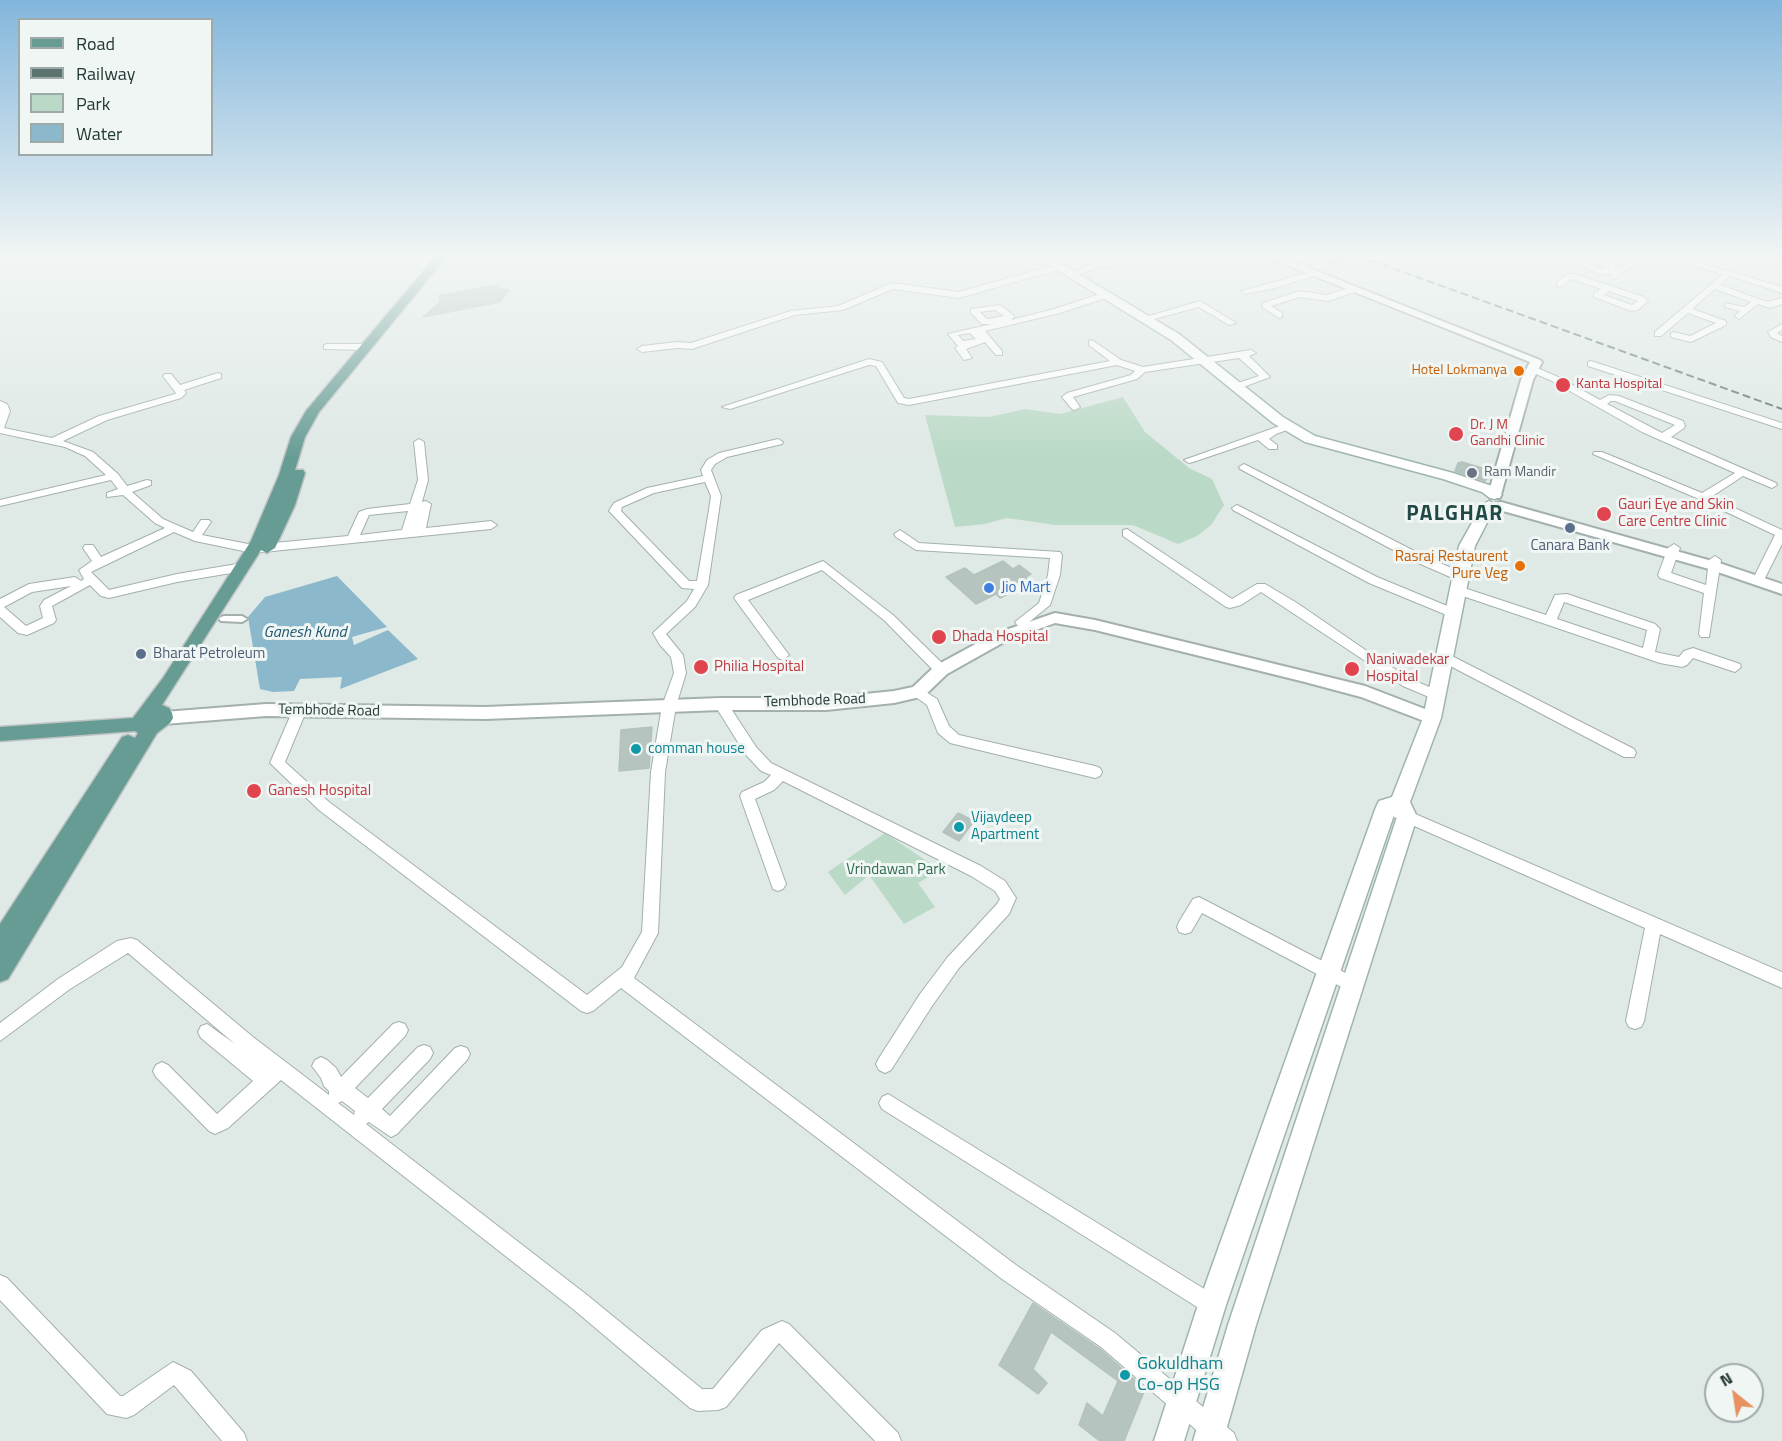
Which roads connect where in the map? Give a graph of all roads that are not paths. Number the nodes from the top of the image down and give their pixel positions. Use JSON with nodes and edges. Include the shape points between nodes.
{"nodes":[{"id":1,"x":389,"y":323,"type":"edge"},
{"id":2,"x":762,"y":323,"type":"edge"},
{"id":3,"x":980,"y":323,"type":"edge"},
{"id":4,"x":997,"y":323,"type":"edge"},
{"id":5,"x":1151,"y":323,"type":"edge"},
{"id":6,"x":1441,"y":323,"type":"edge"},
{"id":7,"x":1671,"y":323,"type":"edge"},
{"id":8,"x":1721,"y":323,"type":"edge"},
{"id":9,"x":1782,"y":327,"type":"edge"},
{"id":10,"x":957,"y":329,"type":"dead end"},
{"id":11,"x":976,"y":332,"type":"junction"},
{"id":12,"x":380,"y":334,"type":"junction"},
{"id":13,"x":1658,"y":334,"type":"dead end"},
{"id":14,"x":1674,"y":334,"type":"dead end"},
{"id":15,"x":1782,"y":339,"type":"edge"},
{"id":16,"x":1092,"y":343,"type":"dead end"},
{"id":17,"x":327,"y":347,"type":"dead end"},
{"id":18,"x":365,"y":347,"type":"junction"},
{"id":19,"x":642,"y":349,"type":"dead end"},
{"id":20,"x":967,"y":358,"type":"dead end"},
{"id":21,"x":1206,"y":361,"type":"junction"},
{"id":22,"x":1118,"y":362,"type":"junction"},
{"id":23,"x":1591,"y":364,"type":"dead end"},
{"id":24,"x":1142,"y":369,"type":"junction"},
{"id":25,"x":1258,"y":369,"type":"junction"},
{"id":26,"x":1532,"y":369,"type":"junction"},
{"id":27,"x":1245,"y":372,"type":"dead end"},
{"id":28,"x":168,"y":376,"type":"dead end"},
{"id":29,"x":218,"y":376,"type":"dead end"},
{"id":30,"x":1234,"y":387,"type":"junction"},
{"id":31,"x":178,"y":389,"type":"junction"},
{"id":32,"x":0,"y":405,"type":"edge"},
{"id":33,"x":1601,"y":405,"type":"junction"},
{"id":34,"x":728,"y":407,"type":"dead end"},
{"id":35,"x":1075,"y":407,"type":"dead end"},
{"id":36,"x":1782,"y":426,"type":"edge"},
{"id":37,"x":1289,"y":427,"type":"junction"},
{"id":38,"x":0,"y":429,"type":"edge"},
{"id":39,"x":1664,"y":437,"type":"junction"},
{"id":40,"x":54,"y":441,"type":"junction"},
{"id":41,"x":419,"y":442,"type":"dead end"},
{"id":42,"x":778,"y":442,"type":"dead end"},
{"id":43,"x":1273,"y":447,"type":"dead end"},
{"id":44,"x":1598,"y":454,"type":"dead end"},
{"id":45,"x":1189,"y":460,"type":"dead end"},
{"id":46,"x":1244,"y":467,"type":"dead end"},
{"id":47,"x":1743,"y":472,"type":"junction"},
{"id":48,"x":114,"y":476,"type":"junction"},
{"id":49,"x":709,"y":478,"type":"junction"},
{"id":50,"x":147,"y":483,"type":"dead end"},
{"id":51,"x":1772,"y":485,"type":"dead end"},
{"id":52,"x":125,"y":491,"type":"junction"},
{"id":53,"x":111,"y":495,"type":"dead end"},
{"id":54,"x":1703,"y":497,"type":"junction"},
{"id":55,"x":1498,"y":502,"type":"junction"},
{"id":56,"x":0,"y":503,"type":"edge"},
{"id":57,"x":420,"y":506,"type":"junction"},
{"id":58,"x":1237,"y":508,"type":"dead end"},
{"id":59,"x":205,"y":522,"type":"dead end"},
{"id":60,"x":491,"y":525,"type":"dead end"},
{"id":61,"x":174,"y":528,"type":"junction"},
{"id":62,"x":420,"y":532,"type":"junction"},
{"id":63,"x":407,"y":533,"type":"junction"},
{"id":64,"x":1127,"y":533,"type":"dead end"},
{"id":65,"x":900,"y":534,"type":"dead end"},
{"id":66,"x":195,"y":537,"type":"junction"},
{"id":67,"x":352,"y":538,"type":"junction"},
{"id":68,"x":89,"y":548,"type":"dead end"},
{"id":69,"x":260,"y":548,"type":"junction"},
{"id":70,"x":1673,"y":551,"type":"junction"},
{"id":71,"x":99,"y":562,"type":"junction"},
{"id":72,"x":1714,"y":563,"type":"junction"},
{"id":73,"x":243,"y":567,"type":"junction"},
{"id":74,"x":1760,"y":578,"type":"junction"},
{"id":75,"x":91,"y":580,"type":"junction"},
{"id":76,"x":1782,"y":583,"type":"edge"},
{"id":77,"x":1459,"y":584,"type":"junction"},
{"id":78,"x":702,"y":585,"type":"junction"},
{"id":79,"x":78,"y":587,"type":"junction"},
{"id":80,"x":1782,"y":589,"type":"edge"},
{"id":81,"x":1710,"y":591,"type":"junction"},
{"id":82,"x":0,"y":604,"type":"edge"},
{"id":83,"x":0,"y":610,"type":"edge"},
{"id":84,"x":1453,"y":613,"type":"junction"},
{"id":85,"x":224,"y":619,"type":"junction"},
{"id":86,"x":242,"y":619,"type":"dead end"},
{"id":87,"x":1551,"y":619,"type":"junction"},
{"id":88,"x":1025,"y":627,"type":"junction"},
{"id":89,"x":1706,"y":634,"type":"dead end"},
{"id":90,"x":1648,"y":651,"type":"junction"},
{"id":91,"x":783,"y":655,"type":"dead end"},
{"id":92,"x":1444,"y":657,"type":"junction"},
{"id":93,"x":1735,"y":667,"type":"dead end"},
{"id":94,"x":941,"y":670,"type":"junction"},
{"id":95,"x":918,"y":692,"type":"junction"},
{"id":96,"x":1436,"y":695,"type":"junction"},
{"id":97,"x":722,"y":704,"type":"junction"},
{"id":98,"x":669,"y":706,"type":"junction"},
{"id":99,"x":300,"y":709,"type":"junction"},
{"id":100,"x":1432,"y":718,"type":"junction"},
{"id":101,"x":150,"y":720,"type":"junction"},
{"id":102,"x":0,"y":734,"type":"edge"},
{"id":103,"x":1629,"y":753,"type":"dead end"},
{"id":104,"x":1095,"y":772,"type":"dead end"},
{"id":105,"x":780,"y":775,"type":"junction"},
{"id":106,"x":1398,"y":808,"type":"junction"},
{"id":107,"x":778,"y":884,"type":"dead end"},
{"id":108,"x":1654,"y":924,"type":"junction"},
{"id":109,"x":1185,"y":927,"type":"dead end"},
{"id":110,"x":0,"y":943,"type":"edge"},
{"id":111,"x":0,"y":972,"type":"edge"},
{"id":112,"x":1328,"y":972,"type":"junction"},
{"id":113,"x":621,"y":978,"type":"junction"},
{"id":114,"x":1782,"y":980,"type":"edge"},
{"id":115,"x":1353,"y":985,"type":"junction"},
{"id":116,"x":1635,"y":1021,"type":"dead end"},
{"id":117,"x":399,"y":1030,"type":"dead end"},
{"id":118,"x":207,"y":1032,"type":"dead end"},
{"id":119,"x":0,"y":1033,"type":"edge"},
{"id":120,"x":240,"y":1049,"type":"junction"},
{"id":121,"x":424,"y":1053,"type":"dead end"},
{"id":122,"x":461,"y":1054,"type":"dead end"},
{"id":123,"x":1298,"y":1057,"type":"junction"},
{"id":124,"x":885,"y":1064,"type":"dead end"},
{"id":125,"x":321,"y":1066,"type":"dead end"},
{"id":126,"x":1324,"y":1069,"type":"junction"},
{"id":127,"x":162,"y":1071,"type":"dead end"},
{"id":128,"x":273,"y":1075,"type":"junction"},
{"id":129,"x":341,"y":1089,"type":"junction"},
{"id":130,"x":888,"y":1103,"type":"dead end"},
{"id":131,"x":327,"y":1104,"type":"junction"},
{"id":132,"x":368,"y":1111,"type":"junction"},
{"id":133,"x":354,"y":1125,"type":"junction"},
{"id":134,"x":1264,"y":1156,"type":"junction"},
{"id":135,"x":1292,"y":1171,"type":"junction"},
{"id":136,"x":0,"y":1285,"type":"edge"},
{"id":137,"x":1212,"y":1305,"type":"junction"},
{"id":138,"x":1181,"y":1402,"type":"junction"},
{"id":139,"x":1215,"y":1437,"type":"edge"},
{"id":140,"x":236,"y":1441,"type":"edge"},
{"id":141,"x":890,"y":1441,"type":"edge"},
{"id":142,"x":1169,"y":1441,"type":"edge"}],
"edges":[{"from":1,"to":12,"type":"main road"},
{"from":2,"to":19,"type":"street","via":[[692,346]]},
{"from":3,"to":11,"type":"street"},
{"from":4,"to":11,"type":"street"},
{"from":5,"to":21,"type":"main road"},
{"from":6,"to":26,"type":"street","via":[[1528,356],[1536,362]]},
{"from":7,"to":13,"type":"street"},
{"from":8,"to":14,"type":"street","via":[[1691,339]]},
{"from":9,"to":15,"type":"street","via":[[1772,332]]},
{"from":10,"to":11,"type":"street"},
{"from":11,"to":20,"type":"street","via":[[992,350],[981,343],[962,346]]},
{"from":12,"to":18,"type":"main road"},
{"from":12,"to":69,"type":"main road","via":[[316,420],[288,505]]},
{"from":16,"to":22,"type":"street"},
{"from":17,"to":18,"type":"street"},
{"from":18,"to":69,"type":"main road","via":[[313,411],[298,437],[259,541]]},
{"from":21,"to":24,"type":"street"},
{"from":21,"to":25,"type":"street","via":[[1247,354]]},
{"from":21,"to":30,"type":"main road"},
{"from":22,"to":24,"type":"street"},
{"from":22,"to":34,"type":"street","via":[[909,402],[901,401],[879,364],[869,362]]},
{"from":23,"to":36,"type":"street"},
{"from":24,"to":35,"type":"street","via":[[1134,377],[1070,395],[1067,398]]},
{"from":25,"to":27,"type":"street"},
{"from":25,"to":30,"type":"street","via":[[1264,378]]},
{"from":26,"to":33,"type":"street"},
{"from":26,"to":55,"type":"street"},
{"from":28,"to":31,"type":"street"},
{"from":29,"to":31,"type":"street"},
{"from":30,"to":37,"type":"main road"},
{"from":31,"to":40,"type":"street","via":[[178,396],[102,418]]},
{"from":32,"to":38,"type":"street","via":[[5,411]]},
{"from":33,"to":39,"type":"street"},
{"from":33,"to":39,"type":"street","via":[[1616,398],[1678,423],[1680,426]]},
{"from":37,"to":43,"type":"street","via":[[1262,438]]},
{"from":37,"to":45,"type":"street"},
{"from":37,"to":55,"type":"main road","via":[[1311,439],[1487,489]]},
{"from":38,"to":40,"type":"street"},
{"from":39,"to":47,"type":"street"},
{"from":40,"to":48,"type":"street","via":[[89,454]]},
{"from":41,"to":57,"type":"street","via":[[423,480]]},
{"from":42,"to":49,"type":"street","via":[[723,455],[706,470]]},
{"from":44,"to":54,"type":"street"},
{"from":46,"to":77,"type":"street","via":[[1420,559]]},
{"from":47,"to":51,"type":"street"},
{"from":47,"to":54,"type":"street"},
{"from":48,"to":52,"type":"street"},
{"from":48,"to":56,"type":"street"},
{"from":49,"to":78,"type":"street","via":[[716,496]]},
{"from":49,"to":78,"type":"street","via":[[651,490],[618,505],[615,511],[686,585]]},
{"from":50,"to":52,"type":"street"},
{"from":52,"to":53,"type":"street"},
{"from":52,"to":61,"type":"street","via":[[159,521]]},
{"from":54,"to":74,"type":"street","via":[[1781,534]]},
{"from":55,"to":70,"type":"street"},
{"from":55,"to":77,"type":"main road","via":[[1467,546]]},
{"from":57,"to":62,"type":"street"},
{"from":57,"to":63,"type":"street"},
{"from":57,"to":67,"type":"street","via":[[367,512]]},
{"from":58,"to":84,"type":"street","via":[[1373,580]]},
{"from":59,"to":66,"type":"street"},
{"from":60,"to":62,"type":"street"},
{"from":61,"to":66,"type":"street"},
{"from":61,"to":71,"type":"street","via":[[129,542]]},
{"from":62,"to":63,"type":"street"},
{"from":63,"to":67,"type":"street"},
{"from":64,"to":96,"type":"street","via":[[1230,604],[1261,587],[1375,663]]},
{"from":65,"to":88,"type":"street","via":[[916,546],[1056,555],[1044,606],[1021,622]]},
{"from":66,"to":69,"type":"street"},
{"from":67,"to":69,"type":"street"},
{"from":68,"to":71,"type":"street"},
{"from":69,"to":73,"type":"main road"},
{"from":69,"to":85,"type":"main road"},
{"from":70,"to":72,"type":"street"},
{"from":70,"to":81,"type":"street","via":[[1664,575]]},
{"from":71,"to":75,"type":"street","via":[[85,570]]},
{"from":72,"to":74,"type":"street"},
{"from":72,"to":81,"type":"street"},
{"from":73,"to":75,"type":"street","via":[[109,594]]},
{"from":73,"to":101,"type":"main road"},
{"from":74,"to":76,"type":"street"},
{"from":74,"to":80,"type":"street"},
{"from":75,"to":79,"type":"street"},
{"from":77,"to":84,"type":"main road"},
{"from":77,"to":87,"type":"street"},
{"from":78,"to":98,"type":"street","via":[[691,604],[659,633],[677,655],[680,673]]},
{"from":79,"to":82,"type":"street","via":[[75,581],[29,588]]},
{"from":79,"to":83,"type":"street","via":[[48,603],[51,620],[27,630]]},
{"from":81,"to":89,"type":"street"},
{"from":84,"to":92,"type":"main road"},
{"from":85,"to":86,"type":"street"},
{"from":85,"to":101,"type":"main road"},
{"from":87,"to":90,"type":"street"},
{"from":87,"to":90,"type":"street","via":[[1559,598],[1563,597],[1652,627]]},
{"from":88,"to":94,"type":"street"},
{"from":88,"to":100,"type":"street","via":[[1055,618],[1095,625],[1315,678]]},
{"from":90,"to":93,"type":"street","via":[[1677,662],[1693,653]]},
{"from":91,"to":94,"type":"street","via":[[740,598],[823,565],[889,618]]},
{"from":92,"to":96,"type":"main road"},
{"from":92,"to":103,"type":"street"},
{"from":94,"to":95,"type":"street"},
{"from":95,"to":97,"type":"street","name":"Tembhode Road","via":[[826,704]]},
{"from":95,"to":104,"type":"street","via":[[932,702],[943,729],[955,739]]},
{"from":96,"to":100,"type":"main road"},
{"from":97,"to":98,"type":"street","name":"Tembhode Road"},
{"from":97,"to":105,"type":"street","via":[[751,751]]},
{"from":98,"to":99,"type":"street","name":"Tembhode Road","via":[[485,713]]},
{"from":98,"to":113,"type":"street","via":[[658,772],[650,933]]},
{"from":99,"to":101,"type":"street","name":"Tembhode Road"},
{"from":99,"to":113,"type":"street","via":[[278,763],[324,806],[587,1005]]},
{"from":100,"to":106,"type":"main road"},
{"from":101,"to":102,"type":"main road"},
{"from":101,"to":110,"type":"main road"},
{"from":101,"to":111,"type":"main road","via":[[94,823]]},
{"from":105,"to":107,"type":"street","via":[[769,786],[747,796]]},
{"from":105,"to":124,"type":"street","via":[[976,871],[1000,886],[1008,898],[1003,909],[940,981]]},
{"from":106,"to":108,"type":"street"},
{"from":106,"to":112,"type":"main road"},
{"from":106,"to":115,"type":"main road"},
{"from":108,"to":114,"type":"street"},
{"from":108,"to":116,"type":"street"},
{"from":109,"to":112,"type":"street","via":[[1199,904]]},
{"from":112,"to":115,"type":"street"},
{"from":112,"to":123,"type":"main road"},
{"from":113,"to":138,"type":"street","via":[[1009,1272],[1108,1340]]},
{"from":115,"to":126,"type":"main road"},
{"from":117,"to":129,"type":"street"},
{"from":118,"to":120,"type":"street"},
{"from":119,"to":120,"type":"street","via":[[64,984],[123,946],[131,945]]},
{"from":120,"to":128,"type":"street"},
{"from":121,"to":132,"type":"street"},
{"from":122,"to":132,"type":"street","via":[[395,1126],[391,1128]]},
{"from":123,"to":126,"type":"street"},
{"from":123,"to":134,"type":"main road"},
{"from":125,"to":129,"type":"street"},
{"from":126,"to":135,"type":"main road"},
{"from":127,"to":128,"type":"street","via":[[215,1125]]},
{"from":128,"to":131,"type":"street"},
{"from":129,"to":131,"type":"street"},
{"from":129,"to":132,"type":"street"},
{"from":130,"to":137,"type":"street"},
{"from":131,"to":133,"type":"street"},
{"from":132,"to":133,"type":"street"},
{"from":133,"to":141,"type":"street","via":[[698,1400],[718,1399],[768,1337],[782,1331]]},
{"from":134,"to":135,"type":"street"},
{"from":134,"to":137,"type":"main road"},
{"from":135,"to":139,"type":"main road"},
{"from":136,"to":140,"type":"street","via":[[115,1406],[126,1407],[173,1373],[183,1379]]},
{"from":137,"to":138,"type":"main road"},
{"from":138,"to":139,"type":"street"},
{"from":138,"to":142,"type":"main road"}]}
